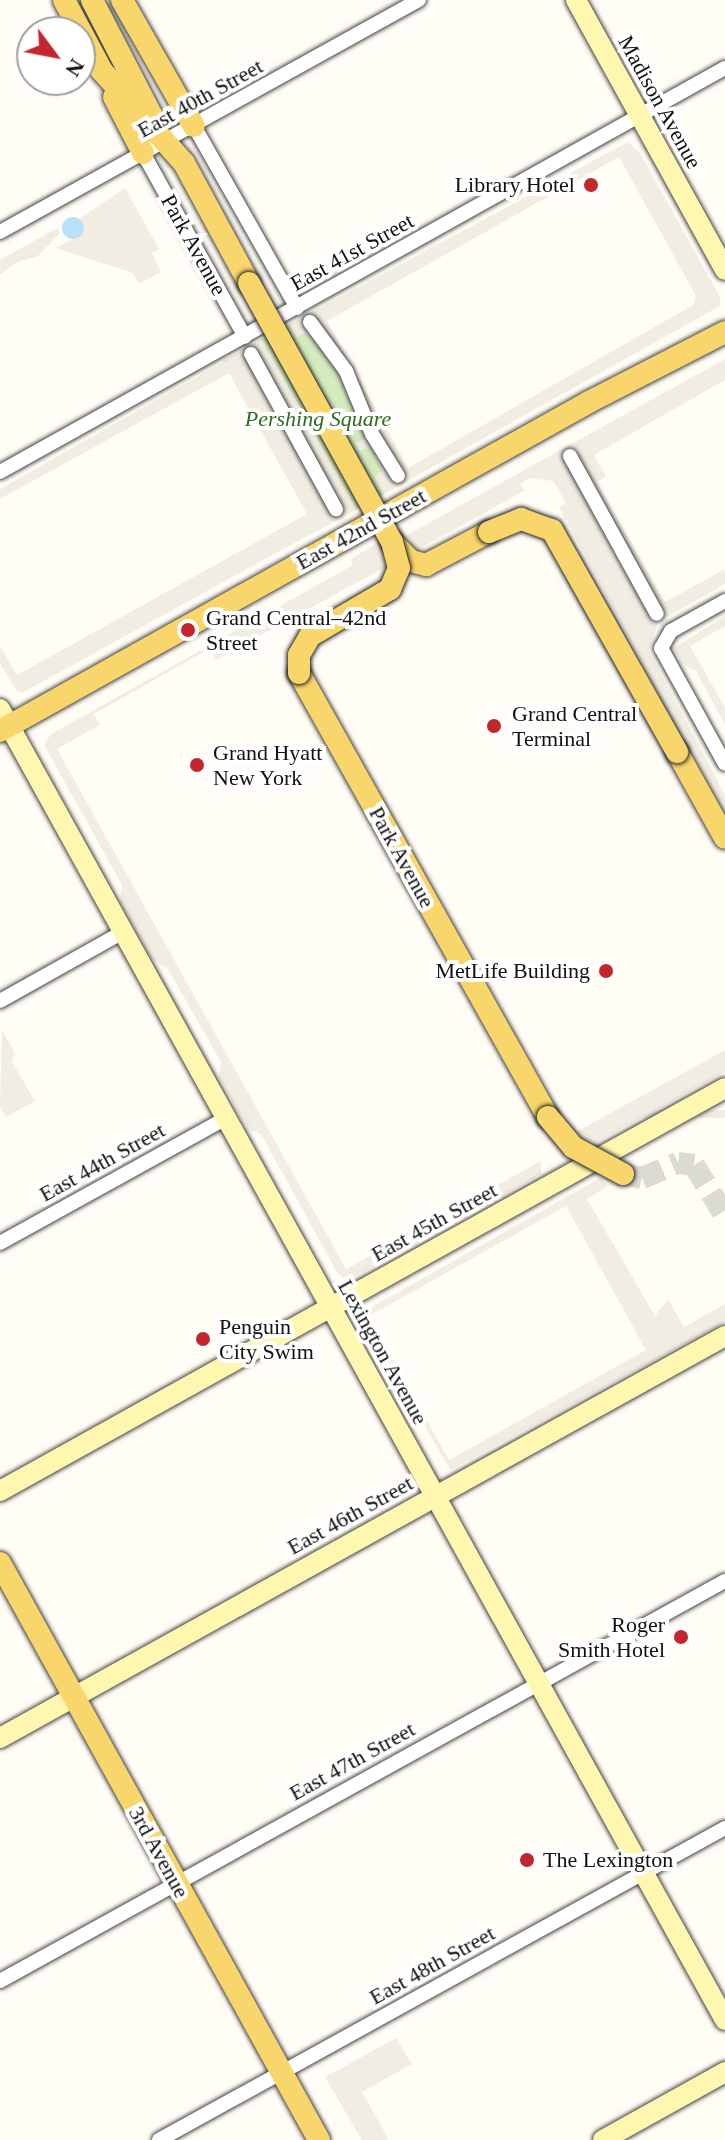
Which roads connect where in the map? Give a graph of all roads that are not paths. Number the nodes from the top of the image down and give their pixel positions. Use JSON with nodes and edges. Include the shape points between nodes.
{"nodes":[{"id":1,"x":64,"y":0,"type":"edge"},
{"id":2,"x":92,"y":0,"type":"edge"},
{"id":3,"x":122,"y":0,"type":"edge"},
{"id":4,"x":419,"y":0,"type":"edge"},
{"id":5,"x":576,"y":0,"type":"edge"},
{"id":6,"x":725,"y":68,"type":"edge"},
{"id":7,"x":102,"y":71,"type":"junction"},
{"id":8,"x":640,"y":115,"type":"junction"},
{"id":9,"x":180,"y":133,"type":"junction"},
{"id":10,"x":143,"y":153,"type":"junction"},
{"id":11,"x":0,"y":232,"type":"edge"},
{"id":12,"x":725,"y":270,"type":"edge"},
{"id":13,"x":297,"y":308,"type":"junction"},
{"id":14,"x":310,"y":322,"type":"dead end"},
{"id":15,"x":725,"y":332,"type":"edge"},
{"id":16,"x":245,"y":337,"type":"junction"},
{"id":17,"x":251,"y":354,"type":"dead end"},
{"id":18,"x":570,"y":456,"type":"dead end"},
{"id":19,"x":0,"y":472,"type":"edge"},
{"id":20,"x":398,"y":476,"type":"dead end"},
{"id":21,"x":336,"y":509,"type":"dead end"},
{"id":22,"x":392,"y":542,"type":"junction"},
{"id":23,"x":725,"y":601,"type":"edge"},
{"id":24,"x":657,"y":614,"type":"dead end"},
{"id":25,"x":3,"y":722,"type":"edge"},
{"id":26,"x":725,"y":764,"type":"edge"},
{"id":27,"x":725,"y":838,"type":"edge"},
{"id":28,"x":123,"y":932,"type":"junction"},
{"id":29,"x":0,"y":1001,"type":"edge"},
{"id":30,"x":725,"y":1088,"type":"edge"},
{"id":31,"x":226,"y":1118,"type":"junction"},
{"id":32,"x":623,"y":1174,"type":"tunnel mouth"},
{"id":33,"x":0,"y":1243,"type":"edge"},
{"id":34,"x":331,"y":1306,"type":"junction"},
{"id":35,"x":725,"y":1336,"type":"edge"},
{"id":36,"x":0,"y":1491,"type":"edge"},
{"id":37,"x":435,"y":1495,"type":"junction"},
{"id":38,"x":0,"y":1563,"type":"edge"},
{"id":39,"x":725,"y":1581,"type":"edge"},
{"id":40,"x":538,"y":1682,"type":"junction"},
{"id":41,"x":74,"y":1697,"type":"junction"},
{"id":42,"x":0,"y":1738,"type":"edge"},
{"id":43,"x":725,"y":1828,"type":"edge"},
{"id":44,"x":644,"y":1874,"type":"junction"},
{"id":45,"x":178,"y":1884,"type":"junction"},
{"id":46,"x":0,"y":1981,"type":"edge"},
{"id":47,"x":725,"y":2020,"type":"edge"},
{"id":48,"x":282,"y":2072,"type":"junction"},
{"id":49,"x":725,"y":2072,"type":"edge"},
{"id":50,"x":159,"y":2140,"type":"edge"},
{"id":51,"x":319,"y":2140,"type":"edge"},
{"id":52,"x":603,"y":2140,"type":"edge"}],
"edges":[{"from":1,"to":7,"type":"main road","name":"Park Avenue"},
{"from":2,"to":9,"type":"main road"},
{"from":3,"to":9,"type":"main road","name":"Park Avenue","via":[[180,105]]},
{"from":4,"to":9,"type":"street","name":"East 40th Street"},
{"from":5,"to":8,"type":"main road","name":"Madison Avenue"},
{"from":6,"to":8,"type":"street","name":"East 41st Street"},
{"from":7,"to":9,"type":"main road","name":"Park Avenue"},
{"from":7,"to":10,"type":"main road"},
{"from":8,"to":12,"type":"main road","name":"Madison Avenue"},
{"from":8,"to":13,"type":"street","name":"East 41st Street"},
{"from":9,"to":10,"type":"street","name":"East 40th Street"},
{"from":9,"to":13,"type":"street","name":"Park Avenue"},
{"from":9,"to":22,"type":"main road","name":"Park Avenue","bridge":true,"via":[[184,163]]},
{"from":10,"to":11,"type":"street","name":"East 40th Street"},
{"from":10,"to":16,"type":"street","name":"Park Avenue"},
{"from":13,"to":16,"type":"street","name":"East 41st Street"},
{"from":14,"to":20,"type":"street","via":[[346,371],[372,434]]},
{"from":15,"to":25,"type":"main road","name":"East 42nd Street"},
{"from":16,"to":19,"type":"street","name":"East 41st Street"},
{"from":17,"to":21,"type":"street"},
{"from":18,"to":24,"type":"street"},
{"from":22,"to":27,"type":"main road","name":"Park Avenue","bridge":true,"via":[[411,561],[426,565],[511,522],[529,519],[552,530]]},
{"from":22,"to":32,"type":"main road","name":"Park Avenue","bridge":true,"via":[[399,568],[395,584],[310,636],[299,655],[299,673],[554,1128],[579,1152]]},
{"from":23,"to":26,"type":"street","via":[[671,631],[662,652]]},
{"from":25,"to":28,"type":"main road","name":"Lexington Avenue"},
{"from":28,"to":29,"type":"street"},
{"from":28,"to":31,"type":"main road","name":"Lexington Avenue"},
{"from":30,"to":34,"type":"main road","name":"East 45th Street"},
{"from":31,"to":33,"type":"street","name":"East 44th Street"},
{"from":31,"to":34,"type":"main road","name":"Lexington Avenue"},
{"from":34,"to":36,"type":"main road","name":"East 45th Street"},
{"from":34,"to":37,"type":"main road","name":"Lexington Avenue"},
{"from":35,"to":37,"type":"main road","name":"East 46th Street"},
{"from":37,"to":40,"type":"main road","name":"Lexington Avenue"},
{"from":37,"to":41,"type":"main road","name":"East 46th Street"},
{"from":38,"to":41,"type":"main road","name":"3rd Avenue"},
{"from":39,"to":40,"type":"street","name":"East 47th Street"},
{"from":40,"to":44,"type":"main road","name":"Lexington Avenue"},
{"from":40,"to":45,"type":"street","name":"East 47th Street"},
{"from":41,"to":42,"type":"main road","name":"East 46th Street"},
{"from":41,"to":45,"type":"main road","name":"3rd Avenue"},
{"from":43,"to":44,"type":"street","name":"East 48th Street"},
{"from":44,"to":47,"type":"main road","name":"Lexington Avenue"},
{"from":44,"to":48,"type":"street","name":"East 48th Street"},
{"from":45,"to":46,"type":"street","name":"East 47th Street"},
{"from":45,"to":48,"type":"main road","name":"3rd Avenue"},
{"from":48,"to":50,"type":"street","name":"East 48th Street"},
{"from":48,"to":51,"type":"main road","name":"3rd Avenue"},
{"from":49,"to":52,"type":"main road"}]}
